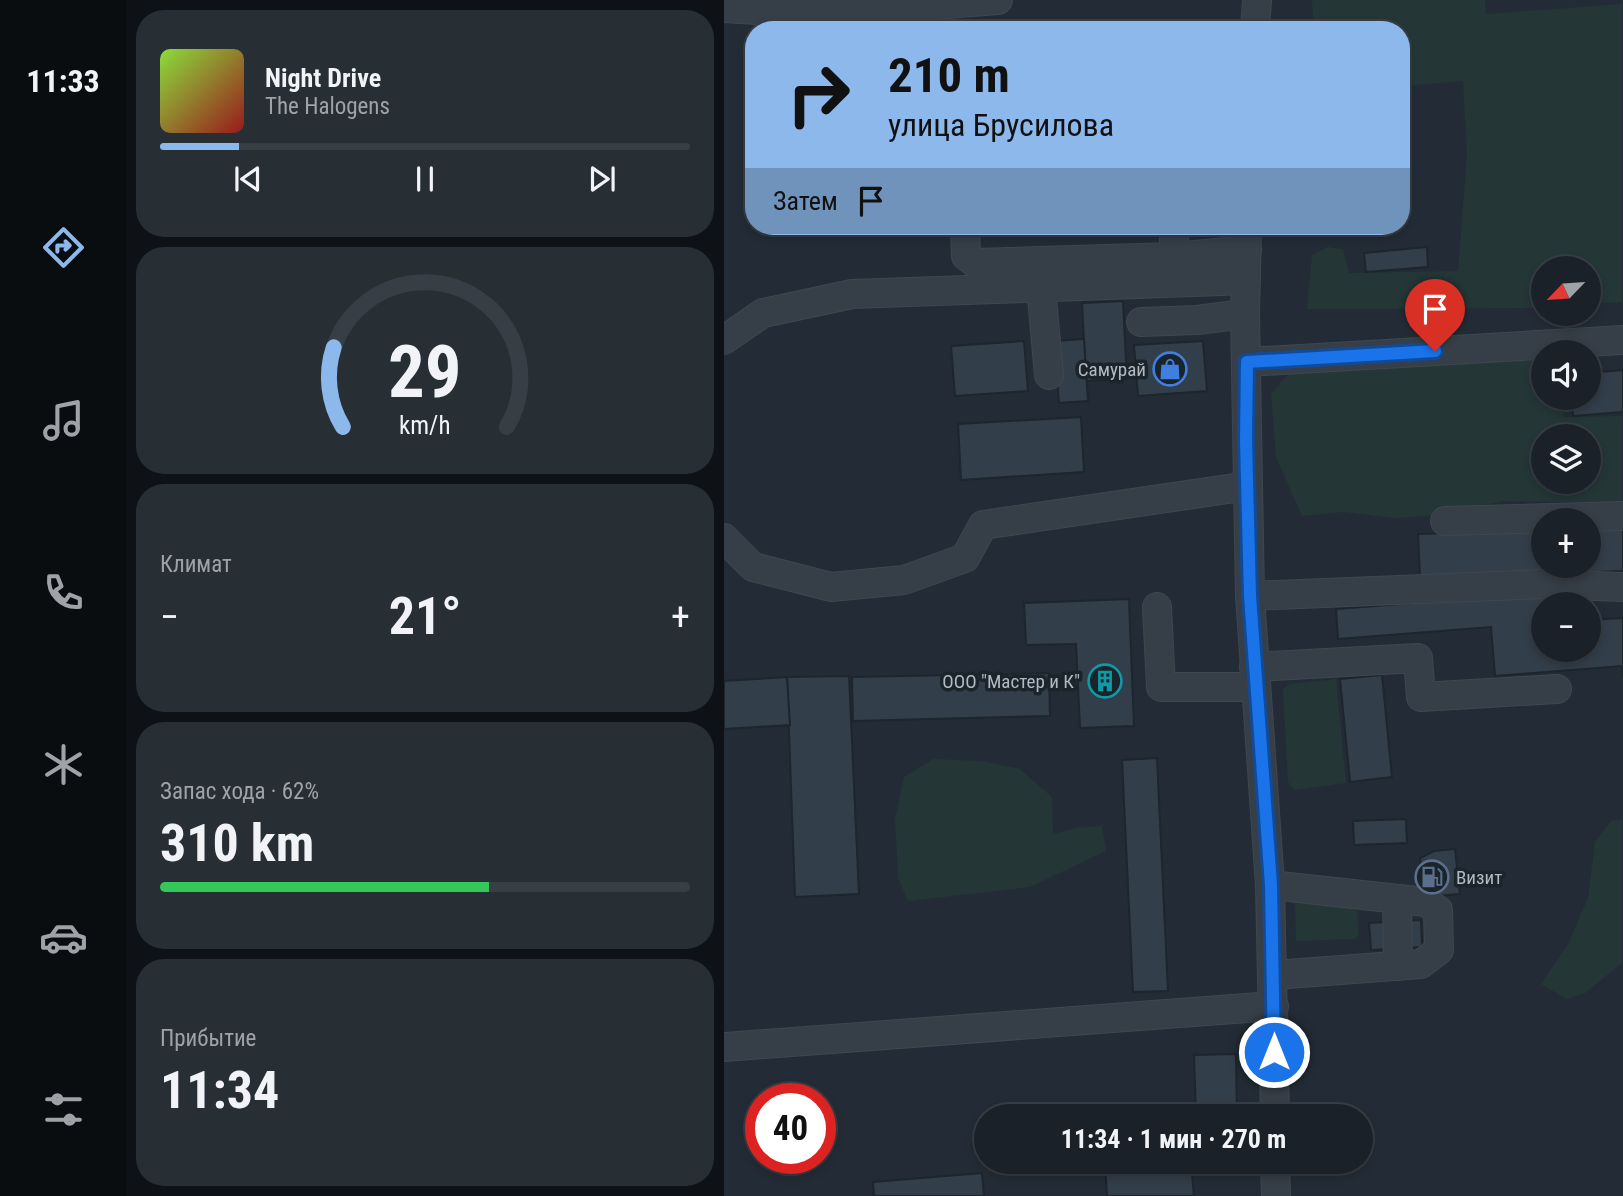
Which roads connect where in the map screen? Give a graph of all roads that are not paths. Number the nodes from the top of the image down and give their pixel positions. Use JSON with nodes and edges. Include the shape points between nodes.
{"nodes":[{"id":1,"x":998,"y":0,"type":"edge"},
{"id":2,"x":1257,"y":0,"type":"edge"},
{"id":3,"x":724,"y":8,"type":"edge"},
{"id":4,"x":1256,"y":21,"type":"edge"},
{"id":5,"x":965,"y":235,"type":"edge"},
{"id":6,"x":1174,"y":235,"type":"edge"},
{"id":7,"x":1247,"y":238,"type":"edge"},
{"id":8,"x":1174,"y":257,"type":"junction"},
{"id":9,"x":1246,"y":279,"type":"junction"},
{"id":10,"x":1041,"y":287,"type":"junction"},
{"id":11,"x":1245,"y":314,"type":"junction"},
{"id":12,"x":1141,"y":321,"type":"dead end"},
{"id":13,"x":724,"y":340,"type":"edge"},
{"id":14,"x":1622,"y":340,"type":"edge"},
{"id":15,"x":1247,"y":362,"type":"junction"},
{"id":16,"x":1049,"y":375,"type":"dead end"},
{"id":17,"x":1248,"y":486,"type":"junction"},
{"id":18,"x":1622,"y":516,"type":"edge"},
{"id":19,"x":1445,"y":522,"type":"dead end"},
{"id":20,"x":724,"y":538,"type":"edge"},
{"id":21,"x":1622,"y":587,"type":"edge"},
{"id":22,"x":1250,"y":596,"type":"junction"},
{"id":23,"x":1157,"y":607,"type":"dead end"},
{"id":24,"x":1255,"y":677,"type":"junction"},
{"id":25,"x":1557,"y":689,"type":"dead end"},
{"id":26,"x":1271,"y":885,"type":"junction"},
{"id":27,"x":1397,"y":899,"type":"junction"},
{"id":28,"x":1398,"y":966,"type":"junction"},
{"id":29,"x":1274,"y":975,"type":"junction"},
{"id":30,"x":1274,"y":1006,"type":"junction"},
{"id":31,"x":724,"y":1047,"type":"edge"},
{"id":32,"x":1275,"y":1104,"type":"edge"},
{"id":33,"x":1275,"y":1174,"type":"edge"},
{"id":34,"x":1276,"y":1196,"type":"edge"}],
"edges":[{"from":1,"to":3,"type":"street","via":[[820,14]]},
{"from":2,"to":4,"type":"street"},
{"from":5,"to":8,"type":"street","via":[[966,256],[975,263]]},
{"from":6,"to":8,"type":"street"},
{"from":7,"to":8,"type":"street"},
{"from":7,"to":9,"type":"street"},
{"from":9,"to":10,"type":"street"},
{"from":9,"to":11,"type":"street"},
{"from":10,"to":13,"type":"street","via":[[852,294],[763,313]]},
{"from":10,"to":16,"type":"street"},
{"from":11,"to":12,"type":"street"},
{"from":11,"to":15,"type":"street"},
{"from":14,"to":15,"type":"street"},
{"from":15,"to":17,"type":"street"},
{"from":17,"to":20,"type":"street","via":[[983,526],[965,558],[904,580],[831,587],[753,567]]},
{"from":17,"to":22,"type":"street"},
{"from":18,"to":19,"type":"street"},
{"from":21,"to":22,"type":"street","via":[[1543,584]]},
{"from":22,"to":24,"type":"street"},
{"from":23,"to":24,"type":"street","via":[[1161,687]]},
{"from":24,"to":25,"type":"street","via":[[1418,658],[1421,697]]},
{"from":24,"to":26,"type":"street"},
{"from":26,"to":27,"type":"street"},
{"from":26,"to":29,"type":"street"},
{"from":27,"to":28,"type":"street"},
{"from":27,"to":28,"type":"street","via":[[1426,902],[1438,910],[1439,950],[1421,964]]},
{"from":28,"to":29,"type":"street"},
{"from":29,"to":30,"type":"street"},
{"from":30,"to":31,"type":"street"},
{"from":30,"to":32,"type":"street"},
{"from":33,"to":34,"type":"street"}]}
